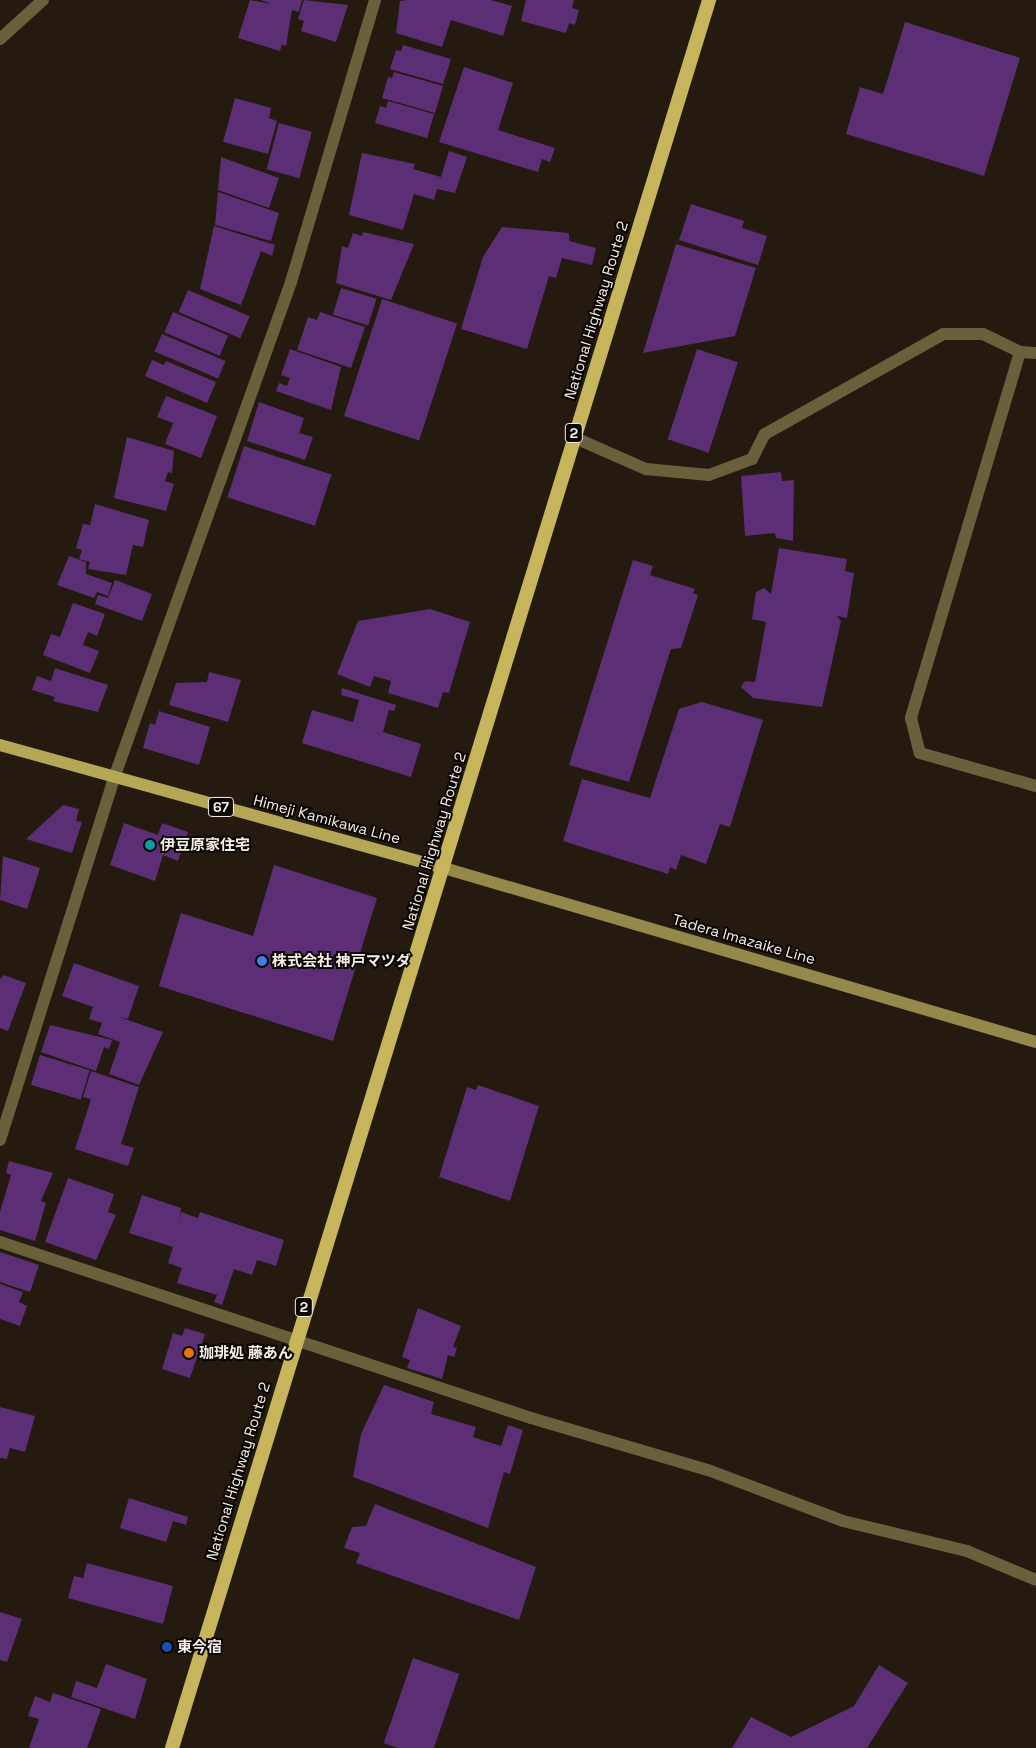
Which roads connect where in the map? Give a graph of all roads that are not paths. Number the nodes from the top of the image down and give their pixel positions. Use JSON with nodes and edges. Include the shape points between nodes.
{"nodes":[{"id":1,"x":43,"y":0,"type":"edge"},
{"id":2,"x":375,"y":0,"type":"edge"},
{"id":3,"x":709,"y":0,"type":"edge"},
{"id":4,"x":0,"y":39,"type":"edge"},
{"id":5,"x":1020,"y":352,"type":"junction"},
{"id":6,"x":1036,"y":353,"type":"edge"},
{"id":7,"x":573,"y":437,"type":"junction"},
{"id":8,"x":0,"y":744,"type":"edge"},
{"id":9,"x":114,"y":778,"type":"junction"},
{"id":10,"x":1036,"y":786,"type":"edge"},
{"id":11,"x":444,"y":868,"type":"junction"},
{"id":12,"x":1036,"y":1042,"type":"edge"},
{"id":13,"x":0,"y":1140,"type":"edge"},
{"id":14,"x":0,"y":1242,"type":"edge"},
{"id":15,"x":295,"y":1338,"type":"junction"},
{"id":16,"x":1036,"y":1580,"type":"edge"},
{"id":17,"x":172,"y":1748,"type":"edge"}],
"edges":[{"from":1,"to":4,"type":"street"},
{"from":2,"to":9,"type":"street","via":[[291,282]]},
{"from":3,"to":7,"type":"highway","name":"National Highway Route 2","number":"2"},
{"from":5,"to":6,"type":"street"},
{"from":5,"to":7,"type":"street","via":[[983,334],[943,334],[765,434],[752,459],[709,475],[646,469]]},
{"from":5,"to":10,"type":"street","via":[[911,718],[920,753]]},
{"from":7,"to":11,"type":"highway","name":"National Highway Route 2","number":"2"},
{"from":8,"to":9,"type":"main road","name":"Himeji Kamikawa Line","number":"67"},
{"from":9,"to":11,"type":"main road","name":"Himeji Kamikawa Line","number":"67"},
{"from":9,"to":13,"type":"street"},
{"from":11,"to":12,"type":"main road","name":"Tadera Imazaike Line"},
{"from":11,"to":15,"type":"highway","name":"National Highway Route 2","number":"2"},
{"from":14,"to":15,"type":"street"},
{"from":15,"to":16,"type":"street","via":[[531,1418],[708,1470],[843,1521],[967,1551]]},
{"from":15,"to":17,"type":"highway","name":"National Highway Route 2","number":"2"}]}
